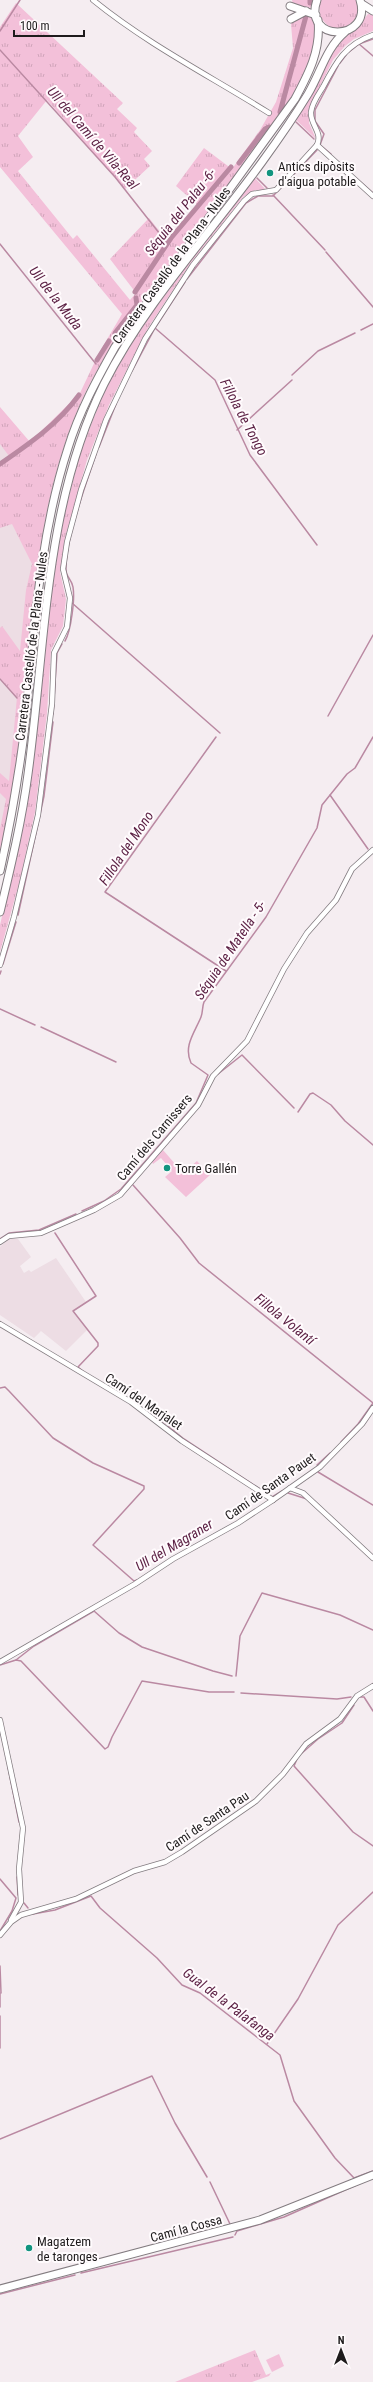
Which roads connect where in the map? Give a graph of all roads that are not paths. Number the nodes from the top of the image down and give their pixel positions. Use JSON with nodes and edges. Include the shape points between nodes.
{"nodes":[{"id":1,"x":93,"y":0,"type":"edge"},
{"id":2,"x":361,"y":2,"type":"edge"},
{"id":3,"x":316,"y":3,"type":"edge"},
{"id":4,"x":290,"y":6,"type":"dead end"},
{"id":5,"x":373,"y":12,"type":"edge"},
{"id":6,"x":362,"y":13,"type":"junction"},
{"id":7,"x":298,"y":14,"type":"junction"},
{"id":8,"x":317,"y":18,"type":"junction"},
{"id":9,"x":345,"y":32,"type":"junction"},
{"id":10,"x":373,"y":35,"type":"edge"},
{"id":11,"x":270,"y":113,"type":"dead end"},
{"id":12,"x":317,"y":145,"type":"junction"},
{"id":13,"x":373,"y":196,"type":"edge"},
{"id":14,"x":373,"y":850,"type":"edge"},
{"id":15,"x":0,"y":871,"type":"edge"},
{"id":16,"x":0,"y":912,"type":"edge"},
{"id":17,"x":0,"y":965,"type":"edge"},
{"id":18,"x":0,"y":1242,"type":"edge"},
{"id":19,"x":0,"y":1324,"type":"edge"},
{"id":20,"x":373,"y":1408,"type":"edge"},
{"id":21,"x":290,"y":1488,"type":"junction"},
{"id":22,"x":273,"y":1500,"type":"junction"},
{"id":23,"x":373,"y":1558,"type":"edge"},
{"id":24,"x":0,"y":1662,"type":"edge"},
{"id":25,"x":373,"y":1686,"type":"edge"},
{"id":26,"x":0,"y":1720,"type":"edge"},
{"id":27,"x":11,"y":1922,"type":"junction"},
{"id":28,"x":0,"y":1935,"type":"edge"},
{"id":29,"x":373,"y":2175,"type":"edge"},
{"id":30,"x":0,"y":2289,"type":"edge"}],
"edges":[{"from":1,"to":11,"type":"street","via":[[123,23]]},
{"from":2,"to":5,"type":"main road"},
{"from":2,"to":6,"type":"main road"},
{"from":3,"to":7,"type":"main road"},
{"from":3,"to":8,"type":"main road","name":"Carretera Castelló de la Plana - Nules"},
{"from":4,"to":7,"type":"main road"},
{"from":5,"to":6,"type":"main road"},
{"from":6,"to":9,"type":"main road","name":"Carretera Castelló de la Plana - Nules","via":[[356,25]]},
{"from":7,"to":8,"type":"main road"},
{"from":8,"to":9,"type":"main road","via":[[329,31]]},
{"from":8,"to":15,"type":"main road","name":"Carretera Castelló de la Plana - Nules","via":[[320,37],[315,58],[295,99],[119,341],[96,381],[68,448],[46,540],[29,664],[19,775]]},
{"from":9,"to":16,"type":"main road","name":"Carretera Castelló de la Plana - Nules","via":[[333,43],[302,104],[261,163],[141,323],[111,372],[90,417],[66,493],[56,541],[42,635],[28,776]]},
{"from":10,"to":12,"type":"street","via":[[359,40],[342,53],[314,104],[311,118],[319,136]]},
{"from":12,"to":13,"type":"street"},
{"from":12,"to":17,"type":"street","via":[[276,190],[252,194],[244,201],[193,265],[145,339],[106,420],[79,497],[67,542],[63,569],[70,598],[68,620],[64,636],[54,653],[52,704],[38,815]]},
{"from":14,"to":18,"type":"street","name":"Camí dels Carnissers","via":[[352,869],[336,900],[307,933],[284,969],[247,1041],[213,1076],[198,1105],[123,1191],[94,1210],[41,1233],[9,1236]]},
{"from":19,"to":22,"type":"street","name":"Camí del Marjalet","via":[[131,1402],[182,1441]]},
{"from":20,"to":21,"type":"street","name":"Camí de Santa Pauet","via":[[362,1424],[320,1467]]},
{"from":21,"to":22,"type":"street","name":"Camí de Santa Pauet"},
{"from":21,"to":23,"type":"street","via":[[303,1493]]},
{"from":22,"to":24,"type":"street","name":"Camí de Santa Pauet"},
{"from":25,"to":27,"type":"street","name":"Camí de Santa Pau","via":[[358,1696],[340,1719],[306,1744],[284,1774],[256,1801],[182,1852],[166,1862],[134,1871],[76,1899],[29,1912]]},
{"from":26,"to":27,"type":"street","via":[[23,1828],[19,1870],[21,1902]]},
{"from":27,"to":28,"type":"street","name":"Camí de Santa Pau"},
{"from":29,"to":30,"type":"main road","name":"Camí la Cossa","via":[[260,2220]]}]}
